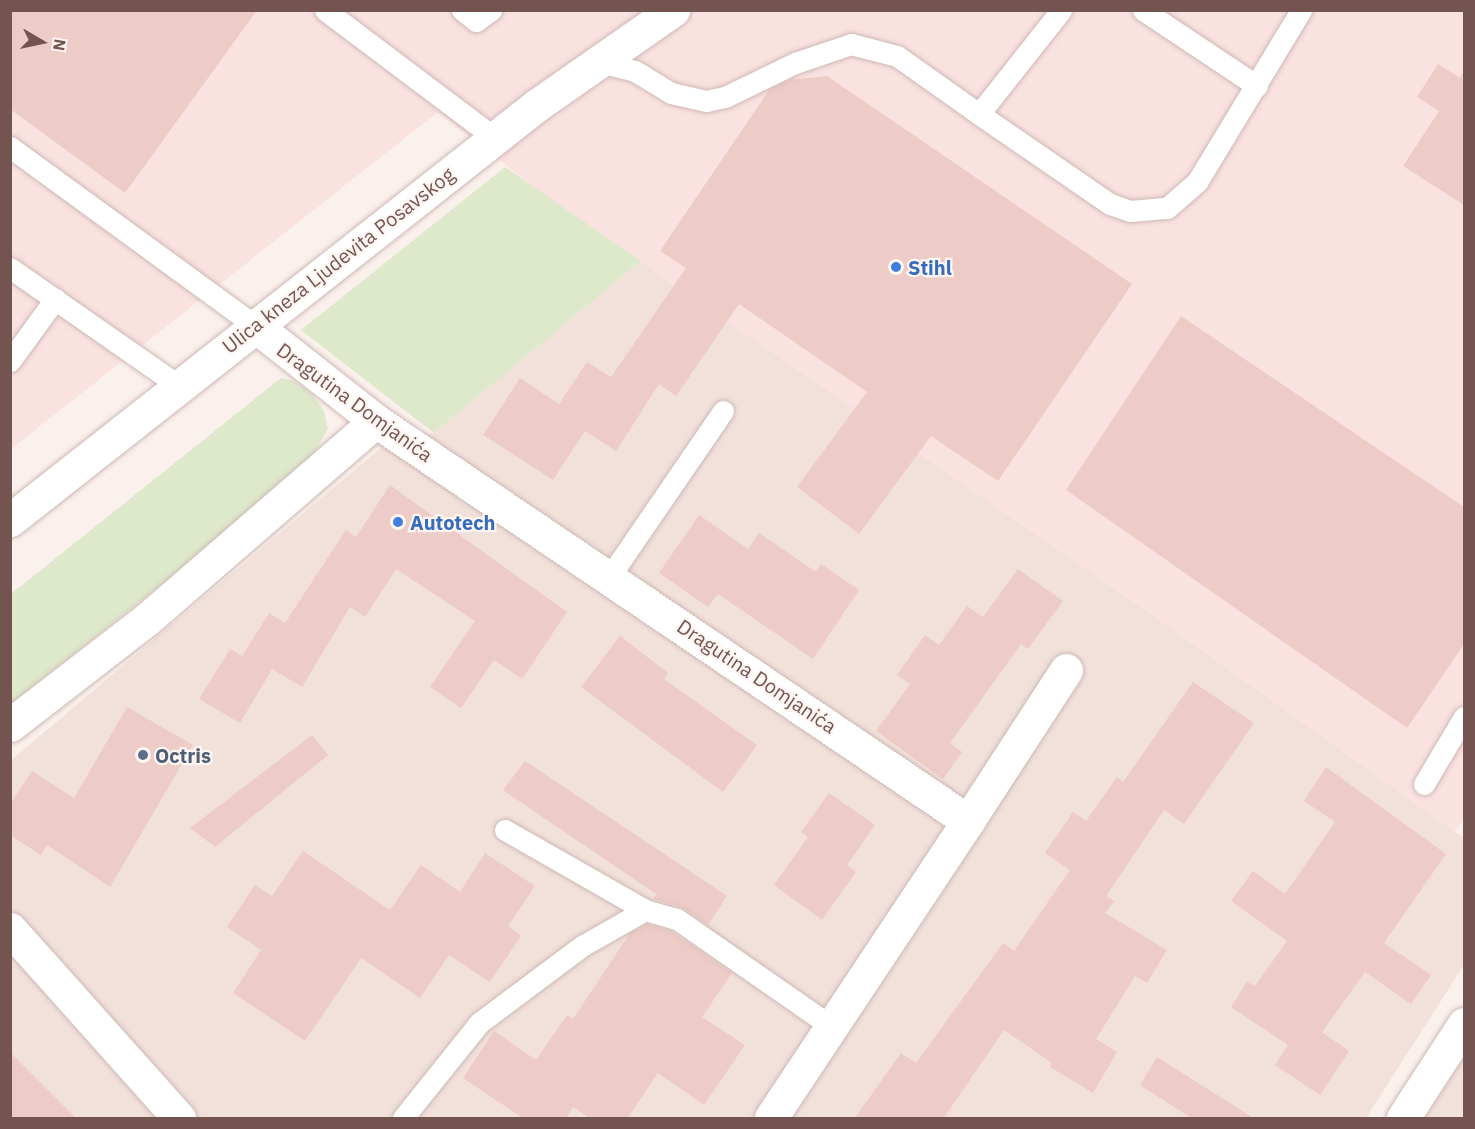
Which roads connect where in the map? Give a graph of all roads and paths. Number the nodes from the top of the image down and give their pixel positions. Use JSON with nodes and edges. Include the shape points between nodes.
{"nodes":[{"id":1,"x":325,"y":10,"type":"edge"},
{"id":2,"x":462,"y":10,"type":"edge"},
{"id":3,"x":491,"y":10,"type":"edge"},
{"id":4,"x":673,"y":10,"type":"edge"},
{"id":5,"x":1061,"y":10,"type":"edge"},
{"id":6,"x":1143,"y":10,"type":"edge"},
{"id":7,"x":1301,"y":10,"type":"edge"},
{"id":8,"x":596,"y":62,"type":"junction"},
{"id":9,"x":1257,"y":86,"type":"junction"},
{"id":10,"x":979,"y":114,"type":"junction"},
{"id":11,"x":495,"y":138,"type":"junction"},
{"id":12,"x":10,"y":147,"type":"edge"},
{"id":13,"x":10,"y":268,"type":"edge"},
{"id":14,"x":55,"y":299,"type":"junction"},
{"id":15,"x":254,"y":325,"type":"junction"},
{"id":16,"x":10,"y":361,"type":"edge"},
{"id":17,"x":179,"y":386,"type":"junction"},
{"id":18,"x":723,"y":411,"type":"dead end"},
{"id":19,"x":376,"y":421,"type":"junction"},
{"id":20,"x":10,"y":520,"type":"edge"},
{"id":21,"x":610,"y":576,"type":"junction"},
{"id":22,"x":1066,"y":670,"type":"dead end"},
{"id":23,"x":1464,"y":717,"type":"edge"},
{"id":24,"x":10,"y":725,"type":"edge"},
{"id":25,"x":1424,"y":784,"type":"dead end"},
{"id":26,"x":968,"y":821,"type":"junction"},
{"id":27,"x":505,"y":830,"type":"dead end"},
{"id":28,"x":645,"y":910,"type":"junction"},
{"id":29,"x":10,"y":929,"type":"edge"},
{"id":30,"x":1464,"y":1024,"type":"edge"},
{"id":31,"x":831,"y":1026,"type":"junction"},
{"id":32,"x":179,"y":1119,"type":"edge"},
{"id":33,"x":404,"y":1119,"type":"edge"},
{"id":34,"x":771,"y":1119,"type":"edge"},
{"id":35,"x":1403,"y":1119,"type":"edge"}],
"edges":[{"from":1,"to":11,"type":"lane"},
{"from":2,"to":3,"type":"lane","via":[[476,21]]},
{"from":4,"to":8,"type":"street","name":"Ulica kneza Ljudevita Posavskog"},
{"from":5,"to":10,"type":"lane"},
{"from":6,"to":9,"type":"lane"},
{"from":7,"to":9,"type":"lane"},
{"from":8,"to":10,"type":"lane","via":[[635,71],[671,93],[706,101],[851,44],[897,56]]},
{"from":8,"to":11,"type":"street","name":"Ulica kneza Ljudevita Posavskog"},
{"from":9,"to":10,"type":"lane","via":[[1197,182],[1167,208],[1149,212],[1110,204]]},
{"from":11,"to":15,"type":"street","name":"Ulica kneza Ljudevita Posavskog"},
{"from":12,"to":15,"type":"lane"},
{"from":13,"to":14,"type":"lane"},
{"from":14,"to":16,"type":"lane"},
{"from":14,"to":17,"type":"lane"},
{"from":15,"to":17,"type":"street","name":"Ulica kneza Ljudevita Posavskog"},
{"from":15,"to":19,"type":"street","name":"Dragutina Domjanića"},
{"from":17,"to":20,"type":"street","name":"Ulica kneza Ljudevita Posavskog"},
{"from":18,"to":21,"type":"lane"},
{"from":19,"to":21,"type":"street","name":"Dragutina Domjanića"},
{"from":19,"to":24,"type":"street","via":[[146,620]]},
{"from":21,"to":26,"type":"street","name":"Dragutina Domjanića"},
{"from":22,"to":26,"type":"street"},
{"from":23,"to":25,"type":"lane"},
{"from":26,"to":31,"type":"street"},
{"from":27,"to":28,"type":"lane"},
{"from":28,"to":31,"type":"lane","via":[[677,919]]},
{"from":28,"to":33,"type":"lane","via":[[582,946],[479,1023]]},
{"from":29,"to":32,"type":"street"},
{"from":30,"to":35,"type":"street"},
{"from":31,"to":34,"type":"street"}]}
